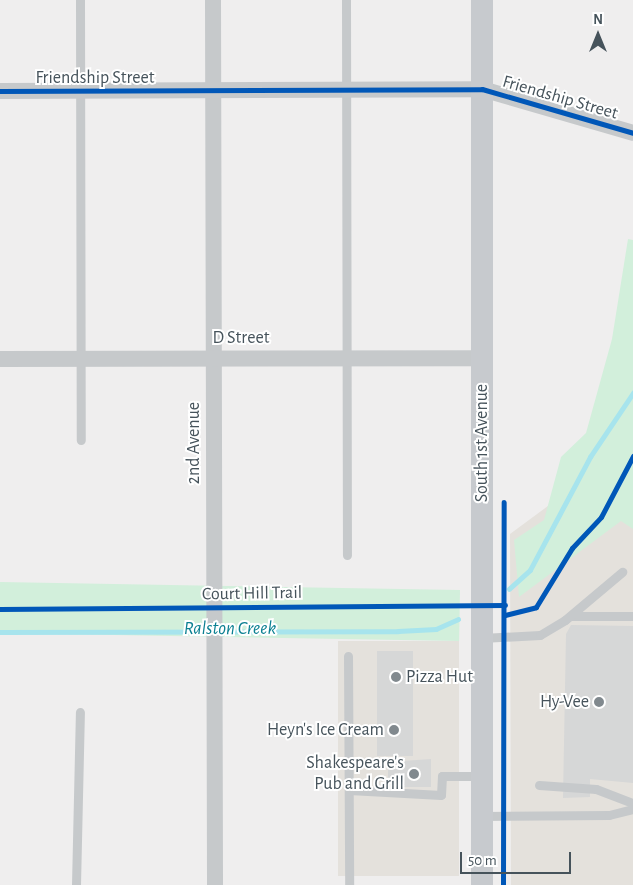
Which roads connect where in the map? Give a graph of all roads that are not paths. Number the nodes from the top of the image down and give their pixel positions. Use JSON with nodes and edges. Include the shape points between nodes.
{"nodes":[{"id":1,"x":80,"y":0,"type":"edge"},
{"id":2,"x":213,"y":0,"type":"edge"},
{"id":3,"x":346,"y":0,"type":"edge"},
{"id":4,"x":482,"y":0,"type":"edge"},
{"id":5,"x":482,"y":89,"type":"junction"},
{"id":6,"x":80,"y":91,"type":"junction"},
{"id":7,"x":346,"y":91,"type":"junction"},
{"id":8,"x":0,"y":92,"type":"edge"},
{"id":9,"x":213,"y":92,"type":"junction"},
{"id":10,"x":633,"y":133,"type":"edge"},
{"id":11,"x":214,"y":358,"type":"junction"},
{"id":12,"x":348,"y":358,"type":"junction"},
{"id":13,"x":482,"y":358,"type":"junction"},
{"id":14,"x":0,"y":359,"type":"edge"},
{"id":15,"x":80,"y":359,"type":"junction"},
{"id":16,"x":81,"y":440,"type":"dead end"},
{"id":17,"x":346,"y":555,"type":"dead end"},
{"id":18,"x":622,"y":572,"type":"dead end"},
{"id":19,"x":571,"y":616,"type":"junction"},
{"id":20,"x":633,"y":616,"type":"edge"},
{"id":21,"x":482,"y":638,"type":"junction"},
{"id":22,"x":348,"y":656,"type":"dead end"},
{"id":23,"x":80,"y":712,"type":"dead end"},
{"id":24,"x":482,"y":776,"type":"junction"},
{"id":25,"x":538,"y":785,"type":"dead end"},
{"id":26,"x":348,"y":790,"type":"junction"},
{"id":27,"x":633,"y":803,"type":"edge"},
{"id":28,"x":633,"y":808,"type":"edge"},
{"id":29,"x":482,"y":816,"type":"junction"},
{"id":30,"x":76,"y":885,"type":"edge"},
{"id":31,"x":215,"y":885,"type":"edge"},
{"id":32,"x":348,"y":885,"type":"edge"},
{"id":33,"x":482,"y":885,"type":"edge"}],
"edges":[{"from":1,"to":6,"type":"lane"},
{"from":2,"to":9,"type":"street","name":"2nd Avenue"},
{"from":3,"to":7,"type":"lane"},
{"from":4,"to":5,"type":"main road","name":"South 1st Avenue"},
{"from":5,"to":7,"type":"street","name":"Friendship Street"},
{"from":5,"to":10,"type":"street","name":"Friendship Street"},
{"from":5,"to":13,"type":"main road","name":"South 1st Avenue"},
{"from":6,"to":8,"type":"street","name":"Friendship Street"},
{"from":6,"to":9,"type":"street","name":"Friendship Street"},
{"from":6,"to":15,"type":"lane"},
{"from":7,"to":9,"type":"street","name":"Friendship Street"},
{"from":7,"to":12,"type":"lane"},
{"from":9,"to":11,"type":"street","name":"2nd Avenue"},
{"from":11,"to":12,"type":"street","name":"D Street"},
{"from":11,"to":15,"type":"street","name":"D Street"},
{"from":11,"to":31,"type":"street","name":"2nd Avenue"},
{"from":12,"to":13,"type":"street","name":"D Street"},
{"from":12,"to":17,"type":"lane"},
{"from":13,"to":21,"type":"main road","name":"South 1st Avenue"},
{"from":14,"to":15,"type":"street","name":"D Street"},
{"from":15,"to":16,"type":"lane"},
{"from":18,"to":19,"type":"lane"},
{"from":19,"to":20,"type":"lane"},
{"from":19,"to":21,"type":"lane","via":[[540,635]]},
{"from":21,"to":24,"type":"main road","name":"South 1st Avenue"},
{"from":22,"to":26,"type":"lane"},
{"from":23,"to":30,"type":"lane"},
{"from":24,"to":26,"type":"lane","via":[[442,776],[441,794]]},
{"from":24,"to":29,"type":"main road","name":"South 1st Avenue"},
{"from":25,"to":27,"type":"lane","via":[[596,789]]},
{"from":26,"to":32,"type":"lane"},
{"from":28,"to":29,"type":"lane","via":[[609,815]]},
{"from":29,"to":33,"type":"main road","name":"South 1st Avenue"}]}
